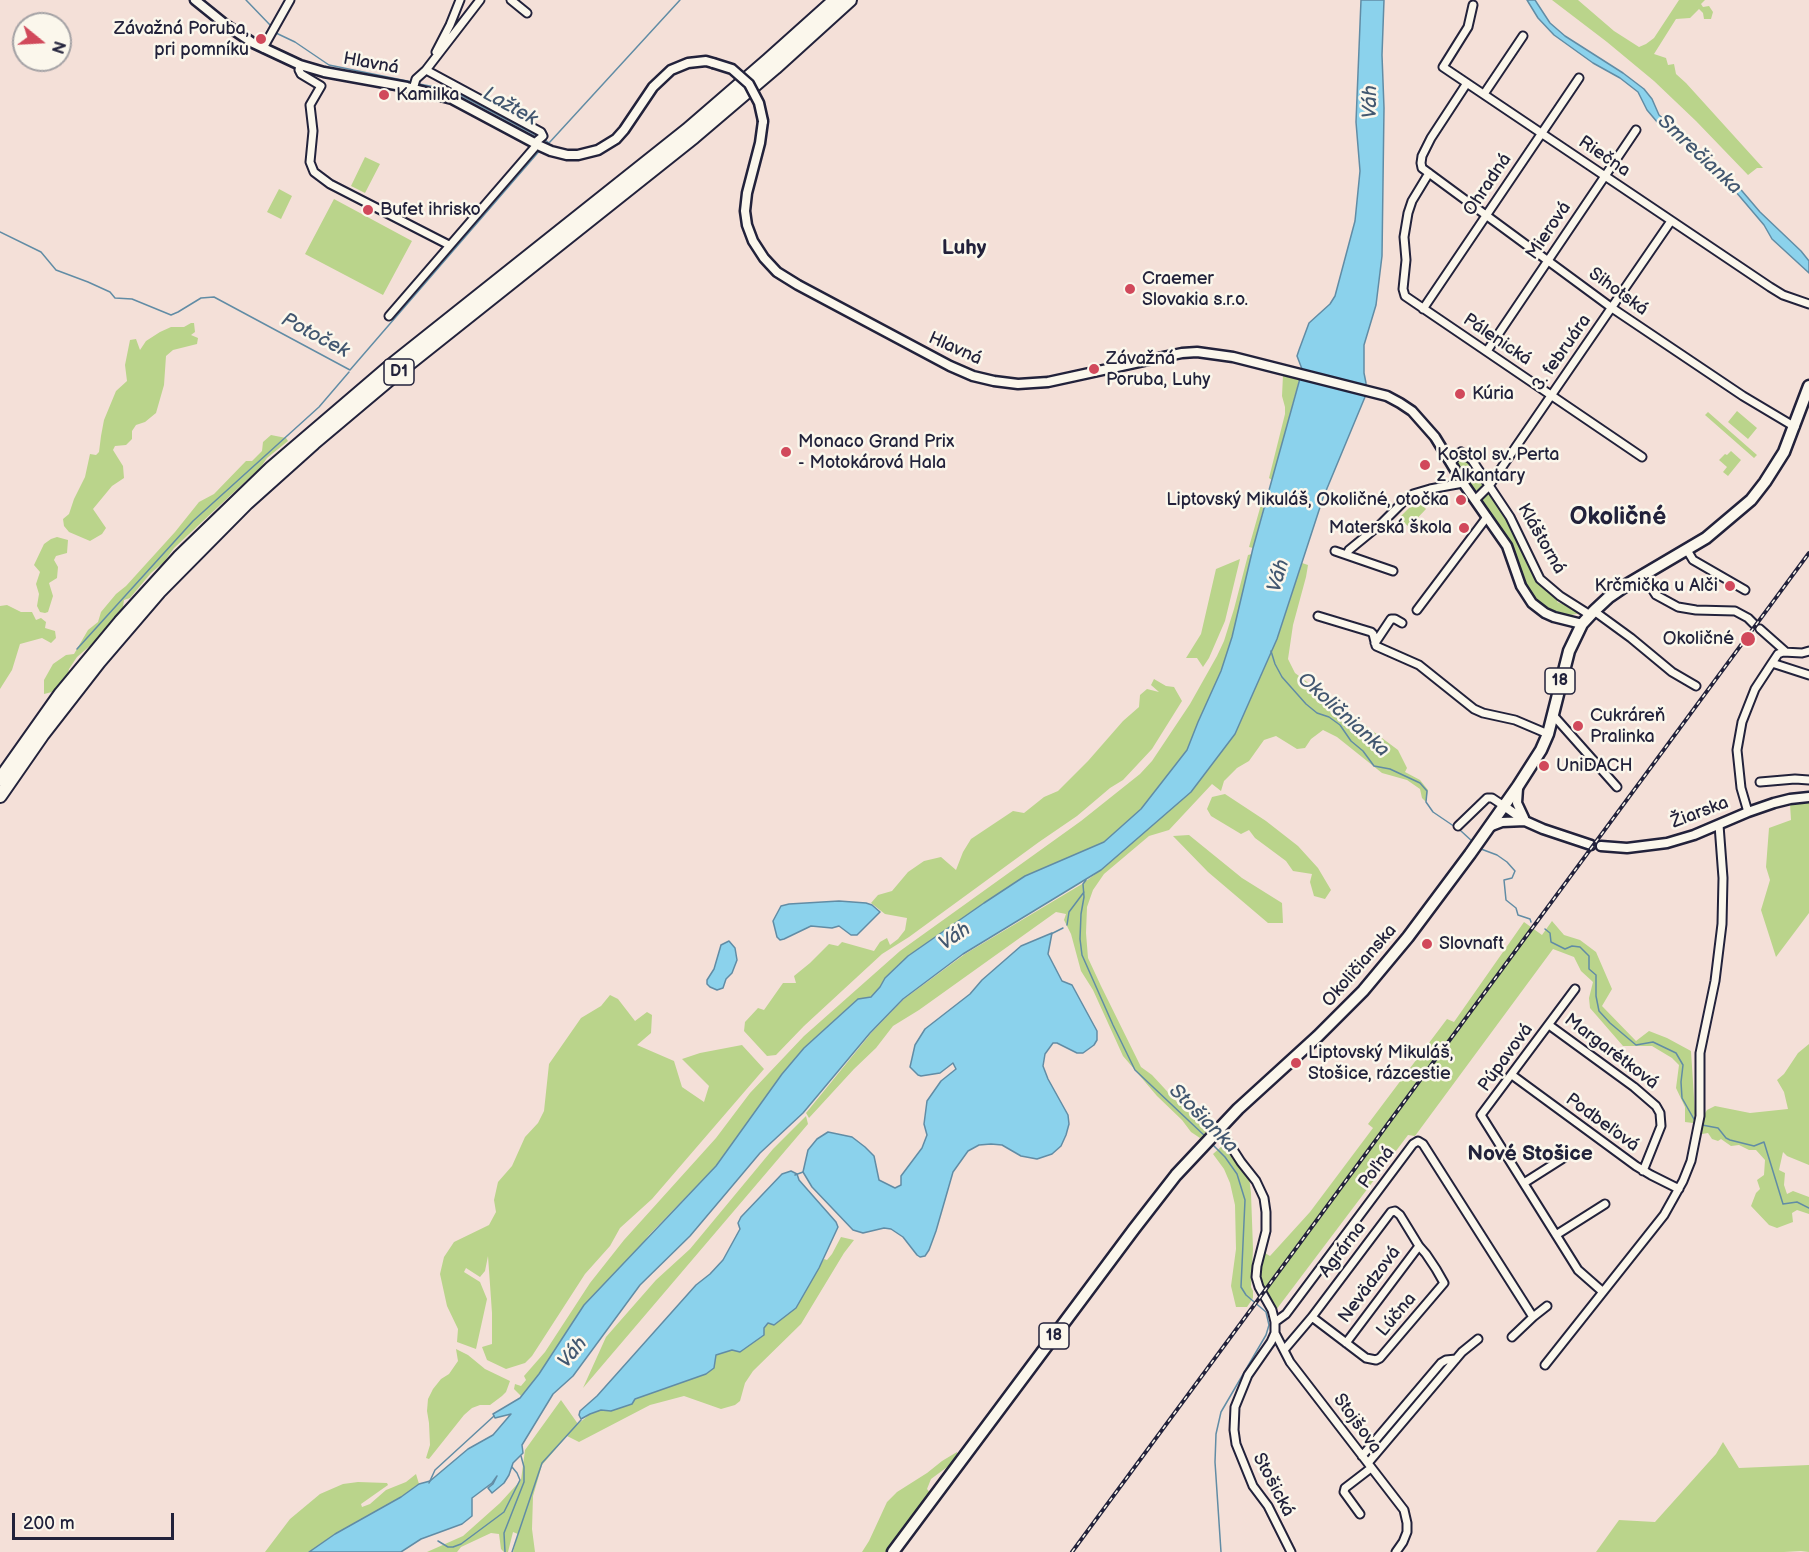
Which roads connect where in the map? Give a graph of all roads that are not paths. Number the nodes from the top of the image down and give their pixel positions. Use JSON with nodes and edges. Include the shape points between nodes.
{"nodes":[{"id":1,"x":195,"y":0,"type":"edge"},
{"id":2,"x":290,"y":0,"type":"edge"},
{"id":3,"x":460,"y":0,"type":"edge"},
{"id":4,"x":480,"y":0,"type":"edge"},
{"id":5,"x":511,"y":0,"type":"edge"},
{"id":6,"x":835,"y":0,"type":"edge"},
{"id":7,"x":850,"y":0,"type":"edge"},
{"id":8,"x":1473,"y":5,"type":"dead end"},
{"id":9,"x":526,"y":13,"type":"dead end"},
{"id":10,"x":1523,"y":36,"type":"dead end"},
{"id":11,"x":263,"y":48,"type":"junction"},
{"id":12,"x":434,"y":60,"type":"junction"},
{"id":13,"x":300,"y":65,"type":"junction"},
{"id":14,"x":426,"y":70,"type":"junction"},
{"id":15,"x":1579,"y":78,"type":"dead end"},
{"id":16,"x":1467,"y":83,"type":"junction"},
{"id":17,"x":414,"y":84,"type":"junction"},
{"id":18,"x":1484,"y":94,"type":"junction"},
{"id":19,"x":1636,"y":130,"type":"dead end"},
{"id":20,"x":1541,"y":133,"type":"junction"},
{"id":21,"x":541,"y":143,"type":"junction"},
{"id":22,"x":1429,"y":173,"type":"junction"},
{"id":23,"x":1605,"y":176,"type":"junction"},
{"id":24,"x":1487,"y":215,"type":"junction"},
{"id":25,"x":1671,"y":221,"type":"junction"},
{"id":26,"x":450,"y":245,"type":"junction"},
{"id":27,"x":1548,"y":260,"type":"junction"},
{"id":28,"x":1809,"y":304,"type":"edge"},
{"id":29,"x":1612,"y":308,"type":"junction"},
{"id":30,"x":1423,"y":309,"type":"junction"},
{"id":31,"x":389,"y":316,"type":"dead end"},
{"id":32,"x":1487,"y":351,"type":"junction"},
{"id":33,"x":1809,"y":386,"type":"edge"},
{"id":34,"x":1371,"y":392,"type":"joint"},
{"id":35,"x":1552,"y":395,"type":"junction"},
{"id":36,"x":1795,"y":427,"type":"junction"},
{"id":37,"x":1642,"y":457,"type":"dead end"},
{"id":38,"x":1451,"y":463,"type":"junction"},
{"id":39,"x":1463,"y":483,"type":"junction"},
{"id":40,"x":1489,"y":486,"type":"junction"},
{"id":41,"x":1475,"y":500,"type":"junction"},
{"id":42,"x":1487,"y":517,"type":"junction"},
{"id":43,"x":1687,"y":550,"type":"junction"},
{"id":44,"x":1335,"y":551,"type":"dead end"},
{"id":45,"x":1347,"y":554,"type":"junction"},
{"id":46,"x":1393,"y":571,"type":"dead end"},
{"id":47,"x":1644,"y":575,"type":"junction"},
{"id":48,"x":1745,"y":590,"type":"dead end"},
{"id":49,"x":1417,"y":610,"type":"dead end"},
{"id":50,"x":1318,"y":616,"type":"dead end"},
{"id":51,"x":1589,"y":617,"type":"junction"},
{"id":52,"x":1402,"y":623,"type":"dead end"},
{"id":53,"x":1375,"y":643,"type":"junction"},
{"id":54,"x":1809,"y":651,"type":"edge"},
{"id":55,"x":1786,"y":652,"type":"junction"},
{"id":56,"x":1772,"y":663,"type":"junction"},
{"id":57,"x":1809,"y":675,"type":"edge"},
{"id":58,"x":1696,"y":686,"type":"dead end"},
{"id":59,"x":1553,"y":715,"type":"junction"},
{"id":60,"x":1548,"y":734,"type":"junction"},
{"id":61,"x":0,"y":779,"type":"edge"},
{"id":62,"x":1809,"y":780,"type":"edge"},
{"id":63,"x":1760,"y":782,"type":"dead end"},
{"id":64,"x":1518,"y":786,"type":"junction"},
{"id":65,"x":1617,"y":787,"type":"dead end"},
{"id":66,"x":0,"y":796,"type":"edge"},
{"id":67,"x":1809,"y":797,"type":"edge"},
{"id":68,"x":1504,"y":806,"type":"junction"},
{"id":69,"x":1748,"y":812,"type":"junction"},
{"id":70,"x":1525,"y":821,"type":"junction"},
{"id":71,"x":1719,"y":825,"type":"junction"},
{"id":72,"x":1458,"y":826,"type":"dead end"},
{"id":73,"x":1489,"y":828,"type":"junction"},
{"id":74,"x":1575,"y":989,"type":"dead end"},
{"id":75,"x":1549,"y":1024,"type":"junction"},
{"id":76,"x":1512,"y":1075,"type":"junction"},
{"id":77,"x":1212,"y":1136,"type":"junction"},
{"id":78,"x":1566,"y":1159,"type":"dead end"},
{"id":79,"x":1643,"y":1171,"type":"junction"},
{"id":80,"x":1524,"y":1183,"type":"junction"},
{"id":81,"x":1679,"y":1189,"type":"junction"},
{"id":82,"x":1604,"y":1208,"type":"dead end"},
{"id":83,"x":1556,"y":1235,"type":"junction"},
{"id":84,"x":1419,"y":1246,"type":"junction"},
{"id":85,"x":1444,"y":1283,"type":"joint"},
{"id":86,"x":1603,"y":1292,"type":"junction"},
{"id":87,"x":1546,"y":1306,"type":"dead end"},
{"id":88,"x":1312,"y":1317,"type":"junction"},
{"id":89,"x":1533,"y":1317,"type":"junction"},
{"id":90,"x":1275,"y":1322,"type":"junction"},
{"id":91,"x":1275,"y":1333,"type":"junction"},
{"id":92,"x":1512,"y":1337,"type":"dead end"},
{"id":93,"x":1478,"y":1339,"type":"dead end"},
{"id":94,"x":1346,"y":1343,"type":"junction"},
{"id":95,"x":1284,"y":1350,"type":"junction"},
{"id":96,"x":1456,"y":1359,"type":"junction"},
{"id":97,"x":1545,"y":1365,"type":"dead end"},
{"id":98,"x":1362,"y":1456,"type":"junction"},
{"id":99,"x":1369,"y":1466,"type":"junction"},
{"id":100,"x":1360,"y":1514,"type":"dead end"},
{"id":101,"x":893,"y":1552,"type":"edge"},
{"id":102,"x":1291,"y":1552,"type":"edge"},
{"id":103,"x":1396,"y":1552,"type":"edge"}],
"edges":[{"from":1,"to":11,"type":"street","name":"Hlavná"},
{"from":2,"to":11,"type":"street"},
{"from":3,"to":12,"type":"street"},
{"from":4,"to":12,"type":"street"},
{"from":5,"to":9,"type":"street"},
{"from":6,"to":61,"type":"highway","number":"D1","via":[[687,130],[389,367],[270,468],[180,556],[120,622],[61,693]]},
{"from":7,"to":66,"type":"highway","number":"D1","via":[[702,130],[396,374],[247,503],[113,645]]},
{"from":8,"to":16,"type":"street","name":"Riečna","via":[[1468,27],[1443,67]]},
{"from":10,"to":18,"type":"street"},
{"from":11,"to":13,"type":"street","name":"Hlavná"},
{"from":12,"to":14,"type":"street"},
{"from":13,"to":17,"type":"street","name":"Hlavná"},
{"from":13,"to":26,"type":"street","via":[[301,74],[321,86],[310,105],[311,167],[318,176]]},
{"from":14,"to":17,"type":"street"},
{"from":14,"to":21,"type":"street","via":[[541,132]]},
{"from":15,"to":20,"type":"street","name":"Ohradná"},
{"from":16,"to":18,"type":"street","name":"Riečna"},
{"from":16,"to":22,"type":"street","via":[[1422,156],[1421,166]]},
{"from":17,"to":21,"type":"street","name":"Hlavná"},
{"from":18,"to":20,"type":"street","name":"Riečna"},
{"from":19,"to":23,"type":"street","name":"Mierová"},
{"from":20,"to":23,"type":"street","name":"Riečna"},
{"from":20,"to":24,"type":"street","name":"Ohradná"},
{"from":21,"to":26,"type":"street"},
{"from":21,"to":34,"type":"street","name":"Hlavná","bridge":true,"via":[[572,155],[598,150],[616,139],[653,87],[671,70],[688,63],[714,63],[732,69],[750,84],[759,103],[763,121],[745,211],[751,236],[764,258],[798,285],[950,366],[994,381],[1035,384],[1193,352],[1233,357]]},
{"from":22,"to":24,"type":"street","name":"Sihotská"},
{"from":22,"to":30,"type":"street","name":"Pálenická","via":[[1410,206],[1404,237],[1404,294]]},
{"from":23,"to":25,"type":"street","name":"Riečna"},
{"from":23,"to":27,"type":"street","name":"Mierová"},
{"from":24,"to":27,"type":"street","name":"Sihotská"},
{"from":24,"to":30,"type":"street","name":"Ohradná"},
{"from":25,"to":28,"type":"street","name":"Riečna","via":[[1783,295]]},
{"from":25,"to":29,"type":"street","name":"3. februára"},
{"from":26,"to":31,"type":"street"},
{"from":27,"to":29,"type":"street","name":"Sihotská"},
{"from":27,"to":32,"type":"street","name":"Mierová"},
{"from":29,"to":35,"type":"street","name":"3. februára"},
{"from":29,"to":36,"type":"street","name":"Sihotská"},
{"from":30,"to":32,"type":"street","name":"Pálenická"},
{"from":32,"to":35,"type":"street","name":"Pálenická"},
{"from":33,"to":36,"type":"main road","name":"Okoličianska","number":"18"},
{"from":34,"to":38,"type":"street","name":"Kláštorná","via":[[1412,411]]},
{"from":35,"to":37,"type":"street","name":"Pálenická"},
{"from":35,"to":40,"type":"street","name":"3. februára"},
{"from":36,"to":43,"type":"main road","name":"Okoličianska","number":"18","via":[[1778,463],[1756,494],[1719,528]]},
{"from":38,"to":39,"type":"street","name":"Kláštorná"},
{"from":38,"to":40,"type":"street","name":"Kláštorná","via":[[1457,454],[1465,454]]},
{"from":39,"to":41,"type":"street","name":"Kláštorná"},
{"from":39,"to":45,"type":"street","via":[[1413,494]]},
{"from":40,"to":41,"type":"street","name":"3. februára"},
{"from":40,"to":51,"type":"street","name":"Kláštorná","via":[[1510,516],[1540,579]]},
{"from":41,"to":42,"type":"street","name":"Kláštorná"},
{"from":42,"to":49,"type":"street"},
{"from":42,"to":51,"type":"street","name":"Kláštorná","via":[[1507,546],[1521,586],[1532,603],[1553,617]]},
{"from":43,"to":47,"type":"main road","name":"Okoličianska","number":"18"},
{"from":43,"to":48,"type":"street","via":[[1693,560]]},
{"from":44,"to":45,"type":"street"},
{"from":45,"to":46,"type":"street"},
{"from":47,"to":51,"type":"main road","name":"Okoličianska","number":"18","via":[[1616,592]]},
{"from":47,"to":55,"type":"street","via":[[1656,595],[1678,607],[1735,610]]},
{"from":50,"to":53,"type":"street","via":[[1371,632]]},
{"from":51,"to":58,"type":"street","via":[[1631,638]]},
{"from":51,"to":59,"type":"main road","name":"Okoličianska","number":"18","via":[[1569,652]]},
{"from":52,"to":53,"type":"street","via":[[1391,619]]},
{"from":53,"to":60,"type":"street","via":[[1419,665],[1474,709]]},
{"from":54,"to":55,"type":"street"},
{"from":55,"to":56,"type":"street","via":[[1778,654]]},
{"from":56,"to":57,"type":"street"},
{"from":56,"to":69,"type":"street","via":[[1755,689],[1738,738],[1739,773]]},
{"from":59,"to":60,"type":"main road","name":"Okoličianska","number":"18"},
{"from":59,"to":65,"type":"street"},
{"from":60,"to":64,"type":"main road","name":"Okoličianska","number":"18"},
{"from":62,"to":63,"type":"street"},
{"from":64,"to":68,"type":"main road","name":"Okoličianska","number":"18"},
{"from":64,"to":70,"type":"street","via":[[1517,803]]},
{"from":67,"to":69,"type":"street","name":"Žiarska"},
{"from":68,"to":70,"type":"street","name":"Žiarska"},
{"from":68,"to":72,"type":"street","via":[[1489,797]]},
{"from":68,"to":73,"type":"main road","name":"Okoličianska","number":"18"},
{"from":69,"to":71,"type":"street","name":"Žiarska"},
{"from":70,"to":71,"type":"street","name":"Žiarska","via":[[1596,846],[1628,848],[1683,839]]},
{"from":70,"to":73,"type":"street","via":[[1502,822]]},
{"from":71,"to":81,"type":"street","via":[[1722,924],[1700,1053],[1700,1116],[1691,1161]]},
{"from":73,"to":77,"type":"main road","name":"Okoličianska","number":"18","via":[[1363,991]]},
{"from":74,"to":75,"type":"street","name":"Púpavová"},
{"from":75,"to":76,"type":"street","name":"Púpavová"},
{"from":75,"to":79,"type":"street","name":"Margarétková","via":[[1656,1106],[1661,1126]]},
{"from":76,"to":79,"type":"street","name":"Podbeľová"},
{"from":76,"to":80,"type":"street","name":"Púpavová","via":[[1482,1115]]},
{"from":77,"to":90,"type":"street","via":[[1241,1162],[1264,1198],[1266,1231],[1256,1277]]},
{"from":77,"to":101,"type":"main road","number":"18","via":[[1140,1220]]},
{"from":78,"to":80,"type":"street"},
{"from":79,"to":81,"type":"street","name":"Podbeľová"},
{"from":80,"to":83,"type":"street","name":"Púpavová"},
{"from":81,"to":86,"type":"street","via":[[1664,1215]]},
{"from":82,"to":83,"type":"street"},
{"from":83,"to":86,"type":"street","name":"Púpavová","via":[[1578,1270]]},
{"from":84,"to":85,"type":"street","name":"Agrárna"},
{"from":84,"to":88,"type":"street","name":"Agrárna","via":[[1400,1215],[1391,1212]]},
{"from":84,"to":94,"type":"street","name":"Nevädzová"},
{"from":85,"to":94,"type":"street","name":"Lúčna","via":[[1380,1358],[1369,1360]]},
{"from":86,"to":97,"type":"street"},
{"from":87,"to":89,"type":"street"},
{"from":88,"to":94,"type":"street","name":"Lúčna"},
{"from":88,"to":95,"type":"street","name":"Agrárna"},
{"from":89,"to":90,"type":"street","name":"Poľná","via":[[1418,1141],[1286,1314]]},
{"from":89,"to":92,"type":"street"},
{"from":90,"to":91,"type":"street"},
{"from":91,"to":95,"type":"street","name":"Stojšova"},
{"from":91,"to":102,"type":"street","name":"Stošická","via":[[1243,1384],[1235,1407],[1234,1430],[1243,1466]]},
{"from":93,"to":96,"type":"street"},
{"from":95,"to":98,"type":"street","name":"Stojšova"},
{"from":96,"to":98,"type":"street","via":[[1441,1363]]},
{"from":96,"to":99,"type":"street"},
{"from":98,"to":99,"type":"street","name":"Stojšova"},
{"from":99,"to":100,"type":"street","via":[[1344,1492]]},
{"from":99,"to":103,"type":"street","name":"Stojšova","via":[[1404,1510],[1406,1535]]}]}
